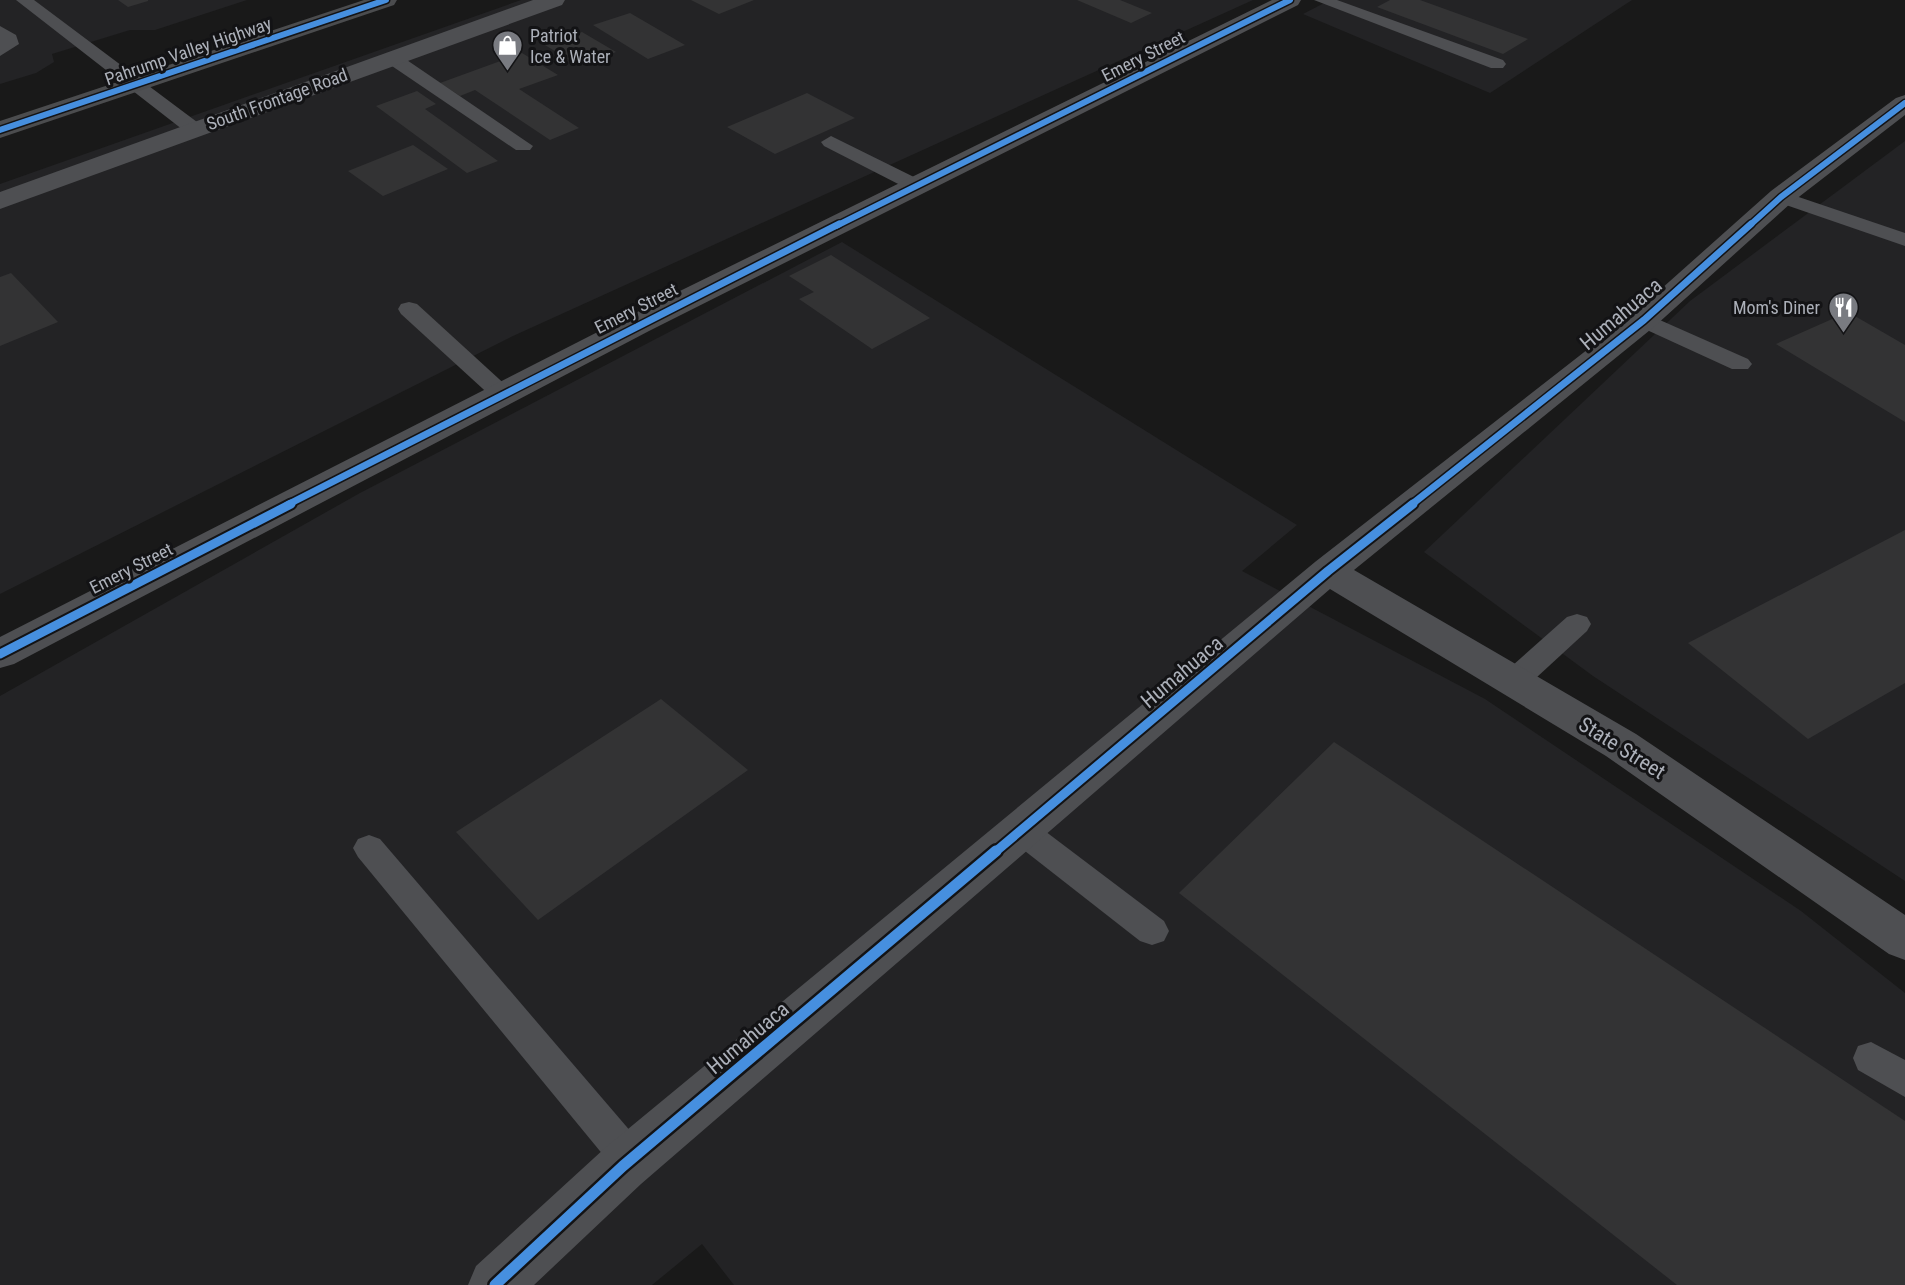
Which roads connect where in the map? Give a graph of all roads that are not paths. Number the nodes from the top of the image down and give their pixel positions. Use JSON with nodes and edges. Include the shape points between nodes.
{"nodes":[{"id":1,"x":24,"y":0,"type":"edge"},
{"id":2,"x":386,"y":0,"type":"edge"},
{"id":3,"x":554,"y":0,"type":"edge"},
{"id":4,"x":1290,"y":0,"type":"edge"},
{"id":5,"x":1322,"y":0,"type":"edge"},
{"id":6,"x":0,"y":31,"type":"edge"},
{"id":7,"x":0,"y":51,"type":"edge"},
{"id":8,"x":138,"y":56,"type":"dead end"},
{"id":9,"x":392,"y":58,"type":"junction"},
{"id":10,"x":1497,"y":64,"type":"dead end"},
{"id":11,"x":112,"y":65,"type":"junction"},
{"id":12,"x":87,"y":73,"type":"dead end"},
{"id":13,"x":138,"y":85,"type":"junction"},
{"id":14,"x":1905,"y":103,"type":"edge"},
{"id":15,"x":194,"y":129,"type":"junction"},
{"id":16,"x":0,"y":130,"type":"edge"},
{"id":17,"x":831,"y":142,"type":"dead end"},
{"id":18,"x":523,"y":146,"type":"dead end"},
{"id":19,"x":915,"y":185,"type":"junction"},
{"id":20,"x":1781,"y":197,"type":"junction"},
{"id":21,"x":0,"y":201,"type":"edge"},
{"id":22,"x":1905,"y":240,"type":"edge"},
{"id":23,"x":409,"y":309,"type":"dead end"},
{"id":24,"x":1644,"y":320,"type":"junction"},
{"id":25,"x":1740,"y":364,"type":"dead end"},
{"id":26,"x":502,"y":394,"type":"junction"},
{"id":27,"x":1328,"y":571,"type":"junction"},
{"id":28,"x":1577,"y":624,"type":"dead end"},
{"id":29,"x":0,"y":653,"type":"edge"},
{"id":30,"x":1513,"y":682,"type":"junction"},
{"id":31,"x":1022,"y":831,"type":"junction"},
{"id":32,"x":369,"y":848,"type":"dead end"},
{"id":33,"x":1152,"y":931,"type":"dead end"},
{"id":34,"x":1905,"y":940,"type":"edge"},
{"id":35,"x":1871,"y":1058,"type":"dead end"},
{"id":36,"x":1905,"y":1080,"type":"edge"},
{"id":37,"x":631,"y":1160,"type":"junction"},
{"id":38,"x":495,"y":1285,"type":"edge"}],
"edges":[{"from":1,"to":11,"type":"lane"},
{"from":2,"to":13,"type":"highway","name":"Pahrump Valley Highway"},
{"from":3,"to":9,"type":"street","name":"South Frontage Road"},
{"from":4,"to":19,"type":"street","name":"Emery Street"},
{"from":5,"to":10,"type":"lane"},
{"from":6,"to":7,"type":"lane","via":[[10,44]]},
{"from":8,"to":11,"type":"highway","name":"Pahrump Valley Highway"},
{"from":9,"to":15,"type":"street","name":"South Frontage Road"},
{"from":9,"to":18,"type":"lane"},
{"from":11,"to":12,"type":"highway","name":"Pahrump Valley Highway"},
{"from":11,"to":13,"type":"lane"},
{"from":13,"to":15,"type":"lane"},
{"from":13,"to":16,"type":"highway","name":"Pahrump Valley Highway"},
{"from":14,"to":20,"type":"street","name":"Humahuaca"},
{"from":15,"to":21,"type":"street","name":"South Frontage Road"},
{"from":17,"to":19,"type":"lane"},
{"from":19,"to":26,"type":"street","name":"Emery Street"},
{"from":20,"to":22,"type":"lane"},
{"from":20,"to":24,"type":"street","name":"Humahuaca"},
{"from":23,"to":26,"type":"lane"},
{"from":24,"to":25,"type":"lane"},
{"from":24,"to":27,"type":"street","name":"Humahuaca"},
{"from":26,"to":29,"type":"street","name":"Emery Street"},
{"from":27,"to":30,"type":"street","name":"State Street"},
{"from":27,"to":31,"type":"street","name":"Humahuaca"},
{"from":28,"to":30,"type":"lane"},
{"from":30,"to":34,"type":"street","name":"State Street","via":[[1621,745]]},
{"from":31,"to":33,"type":"lane"},
{"from":31,"to":37,"type":"street","name":"Humahuaca"},
{"from":32,"to":37,"type":"lane"},
{"from":35,"to":36,"type":"lane"},
{"from":37,"to":38,"type":"street","name":"Humahuaca"}]}
